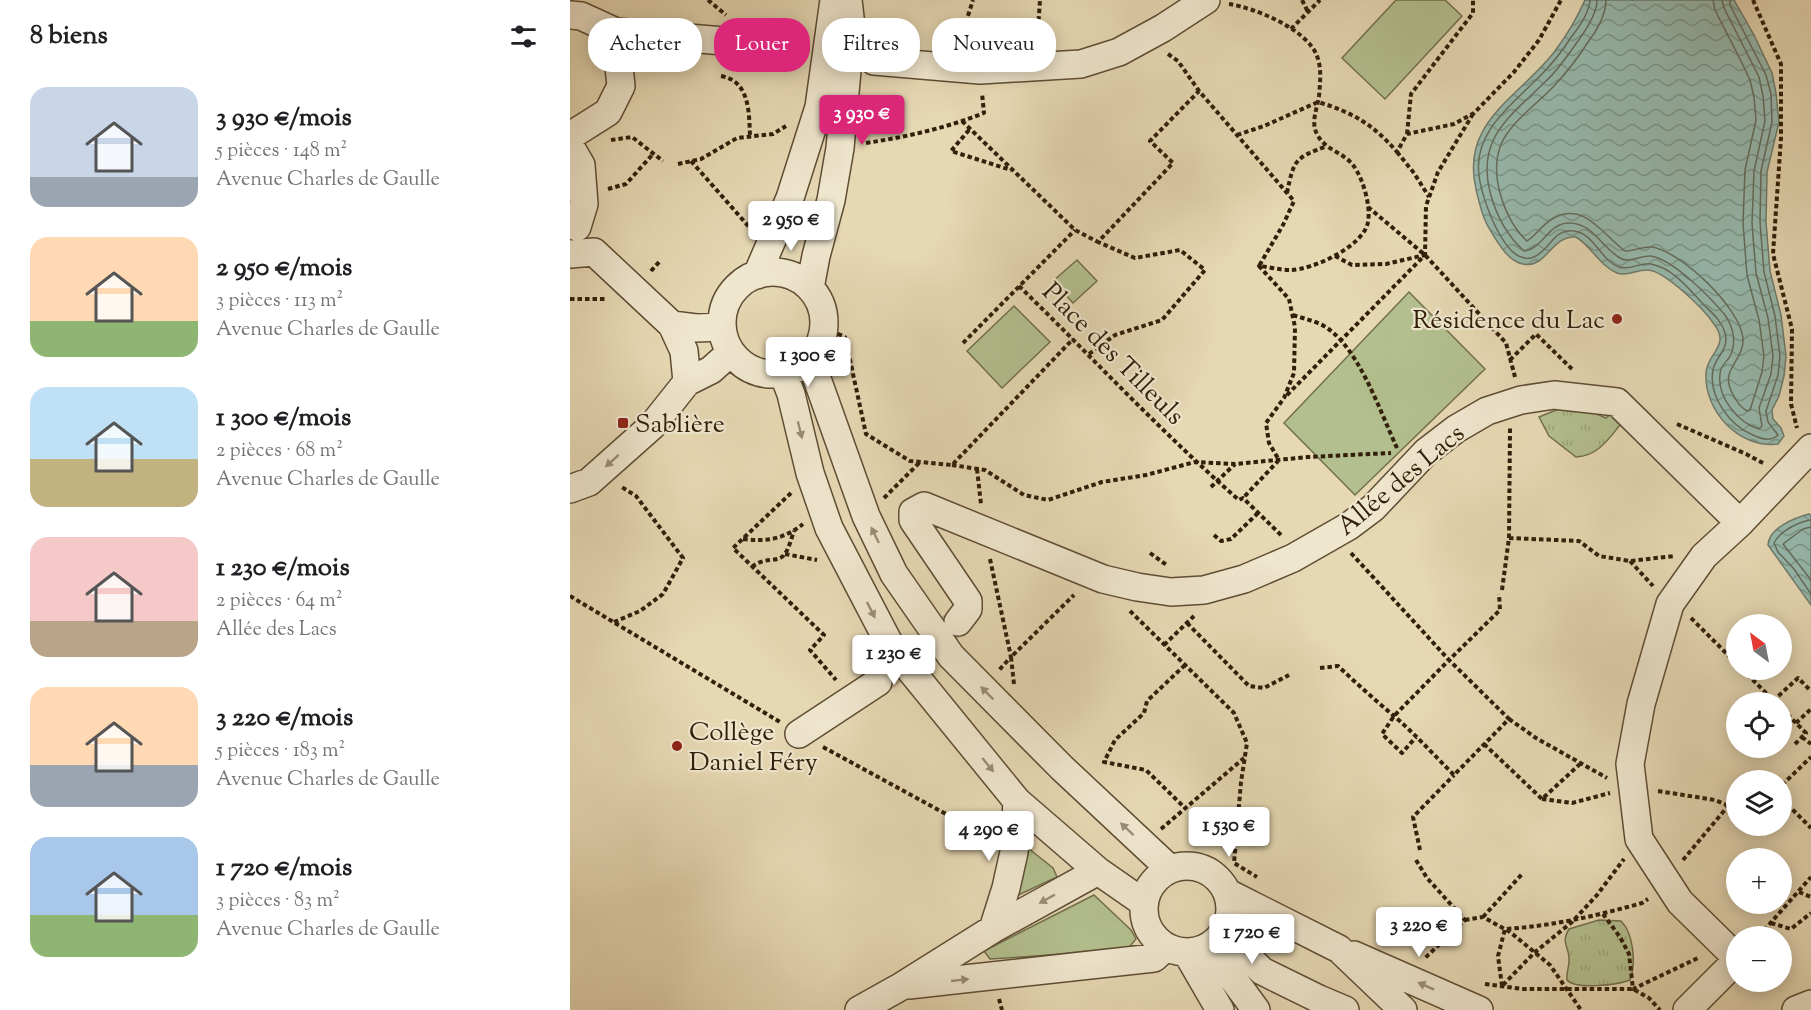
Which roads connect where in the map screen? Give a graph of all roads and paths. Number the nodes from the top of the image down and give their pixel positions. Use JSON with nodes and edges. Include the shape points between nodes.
{"nodes":[{"id":1,"x":834,"y":0,"type":"edge"},
{"id":2,"x":848,"y":0,"type":"edge"},
{"id":3,"x":1040,"y":0,"type":"edge"},
{"id":4,"x":1206,"y":0,"type":"edge"},
{"id":5,"x":1302,"y":0,"type":"edge"},
{"id":6,"x":1320,"y":0,"type":"edge"},
{"id":7,"x":1473,"y":0,"type":"edge"},
{"id":8,"x":1561,"y":0,"type":"edge"},
{"id":9,"x":1753,"y":0,"type":"edge"},
{"id":10,"x":1308,"y":12,"type":"junction"},
{"id":11,"x":570,"y":15,"type":"edge"},
{"id":12,"x":1039,"y":18,"type":"edge"},
{"id":13,"x":588,"y":19,"type":"edge"},
{"id":14,"x":1291,"y":29,"type":"junction"},
{"id":15,"x":1146,"y":37,"type":"junction"},
{"id":16,"x":1056,"y":65,"type":"edge"},
{"id":17,"x":620,"y":72,"type":"edge"},
{"id":18,"x":721,"y":76,"type":"dead end"},
{"id":19,"x":1199,"y":91,"type":"junction"},
{"id":20,"x":1318,"y":102,"type":"junction"},
{"id":21,"x":1474,"y":113,"type":"junction"},
{"id":22,"x":814,"y":125,"type":"junction"},
{"id":23,"x":969,"y":129,"type":"junction"},
{"id":24,"x":1407,"y":134,"type":"junction"},
{"id":25,"x":1237,"y":135,"type":"junction"},
{"id":26,"x":750,"y":136,"type":"junction"},
{"id":27,"x":574,"y":137,"type":"edge"},
{"id":28,"x":1327,"y":146,"type":"junction"},
{"id":29,"x":840,"y":148,"type":"junction"},
{"id":30,"x":1397,"y":152,"type":"junction"},
{"id":31,"x":653,"y":154,"type":"junction"},
{"id":32,"x":663,"y":161,"type":"dead end"},
{"id":33,"x":691,"y":161,"type":"junction"},
{"id":34,"x":678,"y":164,"type":"dead end"},
{"id":35,"x":1012,"y":170,"type":"junction"},
{"id":36,"x":582,"y":180,"type":"junction"},
{"id":37,"x":1287,"y":193,"type":"junction"},
{"id":38,"x":1430,"y":197,"type":"junction"},
{"id":39,"x":1368,"y":206,"type":"junction"},
{"id":40,"x":577,"y":227,"type":"dead end"},
{"id":41,"x":1075,"y":230,"type":"junction"},
{"id":42,"x":1098,"y":242,"type":"junction"},
{"id":43,"x":771,"y":245,"type":"junction"},
{"id":44,"x":570,"y":254,"type":"edge"},
{"id":45,"x":1425,"y":255,"type":"junction"},
{"id":46,"x":1335,"y":256,"type":"junction"},
{"id":47,"x":1258,"y":266,"type":"junction"},
{"id":48,"x":758,"y":275,"type":"junction"},
{"id":49,"x":1019,"y":286,"type":"junction"},
{"id":50,"x":810,"y":288,"type":"junction"},
{"id":51,"x":1293,"y":315,"type":"junction"},
{"id":52,"x":672,"y":325,"type":"junction"},
{"id":53,"x":722,"y":327,"type":"junction"},
{"id":54,"x":824,"y":328,"type":"junction"},
{"id":55,"x":1073,"y":339,"type":"junction"},
{"id":56,"x":1342,"y":340,"type":"junction"},
{"id":57,"x":963,"y":343,"type":"dead end"},
{"id":58,"x":731,"y":352,"type":"junction"},
{"id":59,"x":1089,"y":354,"type":"junction"},
{"id":60,"x":810,"y":359,"type":"junction"},
{"id":61,"x":1510,"y":360,"type":"junction"},
{"id":62,"x":783,"y":374,"type":"junction"},
{"id":63,"x":687,"y":382,"type":"junction"},
{"id":64,"x":1284,"y":398,"type":"junction"},
{"id":65,"x":1598,"y":399,"type":"junction"},
{"id":66,"x":1515,"y":401,"type":"junction"},
{"id":67,"x":1674,"y":423,"type":"dead end"},
{"id":68,"x":1808,"y":452,"type":"edge"},
{"id":69,"x":1279,"y":460,"type":"junction"},
{"id":70,"x":919,"y":462,"type":"junction"},
{"id":71,"x":1195,"y":462,"type":"junction"},
{"id":72,"x":1235,"y":464,"type":"junction"},
{"id":73,"x":952,"y":465,"type":"junction"},
{"id":74,"x":977,"y":469,"type":"junction"},
{"id":75,"x":810,"y":473,"type":"junction"},
{"id":76,"x":1785,"y":476,"type":"junction"},
{"id":77,"x":1217,"y":481,"type":"junction"},
{"id":78,"x":580,"y":486,"type":"edge"},
{"id":79,"x":1210,"y":487,"type":"dead end"},
{"id":80,"x":1243,"y":498,"type":"junction"},
{"id":81,"x":822,"y":508,"type":"junction"},
{"id":82,"x":1258,"y":513,"type":"junction"},
{"id":83,"x":866,"y":516,"type":"junction"},
{"id":84,"x":1740,"y":523,"type":"junction"},
{"id":85,"x":794,"y":531,"type":"junction"},
{"id":86,"x":983,"y":531,"type":"junction"},
{"id":87,"x":1337,"y":533,"type":"junction"},
{"id":88,"x":1214,"y":535,"type":"dead end"},
{"id":89,"x":1509,"y":538,"type":"junction"},
{"id":90,"x":742,"y":539,"type":"junction"},
{"id":91,"x":1714,"y":547,"type":"junction"},
{"id":92,"x":1300,"y":554,"type":"junction"},
{"id":93,"x":752,"y":567,"type":"junction"},
{"id":94,"x":1099,"y":577,"type":"junction"},
{"id":95,"x":1204,"y":590,"type":"junction"},
{"id":96,"x":614,"y":622,"type":"dead end"},
{"id":97,"x":958,"y":622,"type":"tunnel mouth"},
{"id":98,"x":1187,"y":623,"type":"junction"},
{"id":99,"x":1164,"y":645,"type":"junction"},
{"id":100,"x":1011,"y":657,"type":"junction"},
{"id":101,"x":1449,"y":660,"type":"junction"},
{"id":102,"x":1185,"y":665,"type":"junction"},
{"id":103,"x":1320,"y":668,"type":"dead end"},
{"id":104,"x":1289,"y":675,"type":"dead end"},
{"id":105,"x":1753,"y":680,"type":"edge"},
{"id":106,"x":878,"y":682,"type":"tunnel mouth"},
{"id":107,"x":983,"y":688,"type":"junction"},
{"id":108,"x":1811,"y":691,"type":"edge"},
{"id":109,"x":1765,"y":692,"type":"edge"},
{"id":110,"x":1783,"y":692,"type":"edge"},
{"id":111,"x":852,"y":700,"type":"junction"},
{"id":112,"x":1811,"y":709,"type":"edge"},
{"id":113,"x":1394,"y":716,"type":"junction"},
{"id":114,"x":1509,"y":718,"type":"junction"},
{"id":115,"x":1792,"y":719,"type":"edge"},
{"id":116,"x":1796,"y":723,"type":"junction"},
{"id":117,"x":799,"y":734,"type":"dead end"},
{"id":118,"x":1802,"y":736,"type":"junction"},
{"id":119,"x":1416,"y":737,"type":"junction"},
{"id":120,"x":1484,"y":744,"type":"junction"},
{"id":121,"x":1811,"y":744,"type":"edge"},
{"id":122,"x":1793,"y":746,"type":"dead end"},
{"id":123,"x":1811,"y":757,"type":"edge"},
{"id":124,"x":1245,"y":758,"type":"junction"},
{"id":125,"x":1580,"y":764,"type":"junction"},
{"id":126,"x":1454,"y":775,"type":"junction"},
{"id":127,"x":1792,"y":775,"type":"edge"},
{"id":128,"x":1633,"y":787,"type":"junction"},
{"id":129,"x":1542,"y":799,"type":"junction"},
{"id":130,"x":1017,"y":801,"type":"junction"},
{"id":131,"x":1726,"y":805,"type":"edge"},
{"id":132,"x":1185,"y":808,"type":"junction"},
{"id":133,"x":1726,"y":808,"type":"edge"},
{"id":134,"x":1792,"y":809,"type":"edge"},
{"id":135,"x":1811,"y":828,"type":"edge"},
{"id":136,"x":1639,"y":839,"type":"junction"},
{"id":137,"x":1143,"y":844,"type":"junction"},
{"id":138,"x":1420,"y":850,"type":"dead end"},
{"id":139,"x":1416,"y":860,"type":"dead end"},
{"id":140,"x":1170,"y":869,"type":"junction"},
{"id":141,"x":1098,"y":871,"type":"junction"},
{"id":142,"x":1523,"y":873,"type":"dead end"},
{"id":143,"x":1811,"y":877,"type":"edge"},
{"id":144,"x":1262,"y":880,"type":"dead end"},
{"id":145,"x":1667,"y":883,"type":"junction"},
{"id":146,"x":1799,"y":892,"type":"junction"},
{"id":147,"x":1228,"y":893,"type":"junction"},
{"id":148,"x":1811,"y":897,"type":"edge"},
{"id":149,"x":1144,"y":903,"type":"junction"},
{"id":150,"x":1811,"y":913,"type":"edge"},
{"id":151,"x":1603,"y":914,"type":"junction"},
{"id":152,"x":1484,"y":917,"type":"junction"},
{"id":153,"x":1465,"y":920,"type":"junction"},
{"id":154,"x":1572,"y":922,"type":"junction"},
{"id":155,"x":1772,"y":923,"type":"junction"},
{"id":156,"x":1769,"y":926,"type":"edge"},
{"id":157,"x":993,"y":929,"type":"junction"},
{"id":158,"x":1505,"y":929,"type":"junction"},
{"id":159,"x":1197,"y":945,"type":"junction"},
{"id":160,"x":1726,"y":948,"type":"edge"},
{"id":161,"x":1339,"y":949,"type":"junction"},
{"id":162,"x":1534,"y":952,"type":"junction"},
{"id":163,"x":1726,"y":957,"type":"edge"},
{"id":164,"x":1726,"y":963,"type":"edge"},
{"id":165,"x":1417,"y":965,"type":"dead end"},
{"id":166,"x":902,"y":986,"type":"junction"},
{"id":167,"x":1811,"y":1004,"type":"edge"},
{"id":168,"x":859,"y":1010,"type":"edge"},
{"id":169,"x":1220,"y":1010,"type":"edge"},
{"id":170,"x":1256,"y":1010,"type":"edge"},
{"id":171,"x":1345,"y":1010,"type":"edge"},
{"id":172,"x":1403,"y":1010,"type":"edge"},
{"id":173,"x":1479,"y":1010,"type":"edge"},
{"id":174,"x":1581,"y":1010,"type":"edge"},
{"id":175,"x":1687,"y":1010,"type":"edge"},
{"id":176,"x":1796,"y":1010,"type":"edge"}],
"edges":[{"from":1,"to":22,"type":"street"},
{"from":2,"to":29,"type":"street","via":[[851,26]]},
{"from":3,"to":12,"type":"path"},
{"from":4,"to":14,"type":"path","via":[[1254,10]]},
{"from":4,"to":15,"type":"street"},
{"from":5,"to":10,"type":"path"},
{"from":6,"to":10,"type":"path"},
{"from":7,"to":24,"type":"path","via":[[1473,13],[1411,94]]},
{"from":8,"to":21,"type":"path","via":[[1539,40]]},
{"from":9,"to":68,"type":"path","via":[[1781,64],[1773,254],[1792,329],[1791,404]]},
{"from":10,"to":14,"type":"path"},
{"from":11,"to":13,"type":"street"},
{"from":14,"to":20,"type":"path","via":[[1316,53],[1320,68]]},
{"from":15,"to":16,"type":"street","via":[[1119,52],[1081,64]]},
{"from":15,"to":19,"type":"path","via":[[1178,61]]},
{"from":17,"to":27,"type":"street","via":[[621,86],[608,112]]},
{"from":18,"to":26,"type":"path","via":[[741,86],[748,105]]},
{"from":19,"to":25,"type":"path"},
{"from":19,"to":42,"type":"path","via":[[1150,141],[1173,163]]},
{"from":20,"to":25,"type":"path"},
{"from":20,"to":28,"type":"path","via":[[1314,127]]},
{"from":20,"to":30,"type":"path","via":[[1363,121]]},
{"from":21,"to":24,"type":"path","via":[[1454,124]]},
{"from":21,"to":38,"type":"path","via":[[1438,172]]},
{"from":22,"to":26,"type":"path","via":[[789,124],[773,134]]},
{"from":22,"to":43,"type":"street"},
{"from":23,"to":29,"type":"path","via":[[962,121]]},
{"from":23,"to":35,"type":"path"},
{"from":23,"to":35,"type":"path","via":[[951,151]]},
{"from":24,"to":30,"type":"path"},
{"from":25,"to":37,"type":"path"},
{"from":26,"to":33,"type":"path","via":[[736,138]]},
{"from":27,"to":31,"type":"path","via":[[599,142],[632,137]]},
{"from":27,"to":36,"type":"street"},
{"from":28,"to":37,"type":"path","via":[[1301,156],[1292,170]]},
{"from":28,"to":39,"type":"path","via":[[1352,164]]},
{"from":29,"to":50,"type":"street"},
{"from":30,"to":38,"type":"path"},
{"from":31,"to":32,"type":"path"},
{"from":31,"to":36,"type":"path","via":[[626,184],[605,189]]},
{"from":33,"to":34,"type":"path"},
{"from":33,"to":43,"type":"path","via":[[748,226]]},
{"from":35,"to":41,"type":"path"},
{"from":36,"to":40,"type":"street","via":[[584,204]]},
{"from":37,"to":47,"type":"path","via":[[1294,201]]},
{"from":38,"to":45,"type":"path","via":[[1426,206]]},
{"from":39,"to":45,"type":"path"},
{"from":39,"to":46,"type":"path","via":[[1368,224],[1354,242]]},
{"from":41,"to":42,"type":"path"},
{"from":41,"to":49,"type":"path","name":"Place des Tilleuls"},
{"from":42,"to":59,"type":"path","via":[[1135,258],[1180,250],[1205,270],[1162,320],[1115,335]]},
{"from":43,"to":48,"type":"street"},
{"from":44,"to":52,"type":"street","via":[[594,252]]},
{"from":45,"to":46,"type":"path","via":[[1386,264],[1352,265]]},
{"from":45,"to":56,"type":"path"},
{"from":45,"to":61,"type":"path","via":[[1506,343]]},
{"from":46,"to":47,"type":"path","via":[[1323,264],[1292,270]]},
{"from":47,"to":51,"type":"path","via":[[1289,299]]},
{"from":48,"to":50,"type":"street","via":[[786,273]]},
{"from":48,"to":53,"type":"street","via":[[742,282],[731,294]]},
{"from":49,"to":55,"type":"path","name":"Place des Tilleuls"},
{"from":49,"to":57,"type":"path","name":"Place des Tilleuls"},
{"from":50,"to":54,"type":"street","via":[[824,315]]},
{"from":51,"to":56,"type":"path","via":[[1321,324]]},
{"from":51,"to":64,"type":"path","via":[[1294,374]]},
{"from":52,"to":53,"type":"street"},
{"from":52,"to":63,"type":"street","via":[[684,351]]},
{"from":53,"to":58,"type":"street"},
{"from":54,"to":60,"type":"street"},
{"from":54,"to":70,"type":"path","via":[[845,337],[866,434],[910,461]]},
{"from":55,"to":59,"type":"path","name":"Place des Tilleuls"},
{"from":55,"to":73,"type":"path"},
{"from":56,"to":64,"type":"path"},
{"from":56,"to":69,"type":"path","via":[[1353,354],[1399,452]]},
{"from":58,"to":62,"type":"street","via":[[754,371]]},
{"from":58,"to":63,"type":"street","via":[[711,370]]},
{"from":59,"to":71,"type":"path","name":"Place des Tilleuls"},
{"from":60,"to":62,"type":"street"},
{"from":60,"to":83,"type":"street"},
{"from":61,"to":65,"type":"path","via":[[1536,334],[1588,384]]},
{"from":61,"to":66,"type":"path"},
{"from":62,"to":75,"type":"street","one_way":true},
{"from":63,"to":78,"type":"street","one_way":true,"via":[[652,426]]},
{"from":64,"to":69,"type":"path","via":[[1266,423],[1269,443]]},
{"from":65,"to":66,"type":"street","name":"Allée des Lacs","via":[[1554,395]]},
{"from":65,"to":84,"type":"street","name":"Allée des Lacs","via":[[1617,402]]},
{"from":66,"to":87,"type":"street","name":"Allée des Lacs","via":[[1456,429],[1426,452],[1373,508]]},
{"from":66,"to":89,"type":"path"},
{"from":67,"to":76,"type":"path","via":[[1746,454]]},
{"from":68,"to":76,"type":"street"},
{"from":69,"to":72,"type":"path"},
{"from":69,"to":80,"type":"path"},
{"from":70,"to":73,"type":"path"},
{"from":70,"to":83,"type":"path"},
{"from":71,"to":72,"type":"path"},
{"from":71,"to":74,"type":"path","via":[[1102,482],[1048,500],[1024,495]]},
{"from":71,"to":77,"type":"path","name":"Place des Tilleuls"},
{"from":72,"to":77,"type":"path"},
{"from":73,"to":74,"type":"path"},
{"from":74,"to":86,"type":"path"},
{"from":75,"to":81,"type":"street"},
{"from":75,"to":90,"type":"path"},
{"from":76,"to":84,"type":"street"},
{"from":77,"to":79,"type":"path"},
{"from":77,"to":80,"type":"path","name":"Place des Tilleuls","via":[[1239,500]]},
{"from":78,"to":96,"type":"path","via":[[618,485],[636,496],[683,558],[663,594],[640,611]]},
{"from":80,"to":82,"type":"path","name":"Place des Tilleuls"},
{"from":81,"to":85,"type":"path"},
{"from":81,"to":130,"type":"street","one_way":true,"via":[[890,645]]},
{"from":82,"to":88,"type":"path","via":[[1231,539],[1221,541]]},
{"from":82,"to":92,"type":"path","name":"Place des Tilleuls"},
{"from":107,"to":83,"type":"street","one_way":true,"via":[[951,656],[894,574]]},
{"from":84,"to":91,"type":"street"},
{"from":85,"to":90,"type":"path","via":[[776,540]]},
{"from":85,"to":93,"type":"path","via":[[785,554],[778,560],[759,561]]},
{"from":86,"to":94,"type":"street","name":"Allée des Lacs"},
{"from":86,"to":97,"type":"street","name":"Allée des Lacs","via":[[924,507],[913,512],[913,520],[968,601],[968,609]]},
{"from":86,"to":100,"type":"path"},
{"from":87,"to":92,"type":"street","name":"Allée des Lacs"},
{"from":87,"to":101,"type":"path","via":[[1344,546]]},
{"from":89,"to":91,"type":"path","via":[[1578,541],[1599,555],[1630,561]]},
{"from":89,"to":101,"type":"path","via":[[1500,610]]},
{"from":90,"to":93,"type":"path","via":[[733,548]]},
{"from":91,"to":128,"type":"street","via":[[1670,604],[1641,704],[1630,764]]},
{"from":92,"to":95,"type":"street","name":"Allée des Lacs","via":[[1244,579]]},
{"from":93,"to":111,"type":"path","via":[[824,635],[810,650]]},
{"from":94,"to":95,"type":"street","name":"Allée des Lacs","via":[[1171,592]]},
{"from":94,"to":99,"type":"path"},
{"from":94,"to":100,"type":"path"},
{"from":95,"to":98,"type":"path","via":[[1203,608]]},
{"from":98,"to":99,"type":"path"},
{"from":98,"to":104,"type":"path","via":[[1249,686],[1264,688]]},
{"from":99,"to":102,"type":"path"},
{"from":100,"to":107,"type":"path"},
{"from":101,"to":113,"type":"path"},
{"from":101,"to":114,"type":"path"},
{"from":102,"to":124,"type":"path","via":[[1233,712],[1247,743]]},
{"from":102,"to":132,"type":"path","via":[[1147,701],[1144,713],[1114,740],[1104,762],[1146,770]]},
{"from":103,"to":113,"type":"path","via":[[1338,666]]},
{"from":105,"to":109,"type":"path"},
{"from":106,"to":111,"type":"street"},
{"from":137,"to":107,"type":"street","one_way":true},
{"from":108,"to":110,"type":"path","via":[[1798,678]]},
{"from":111,"to":117,"type":"street"},
{"from":112,"to":116,"type":"path"},
{"from":113,"to":119,"type":"path"},
{"from":113,"to":119,"type":"path","via":[[1382,734],[1402,753]]},
{"from":114,"to":120,"type":"path"},
{"from":114,"to":125,"type":"path"},
{"from":115,"to":116,"type":"path"},
{"from":116,"to":118,"type":"path","via":[[1806,733]]},
{"from":118,"to":121,"type":"path"},
{"from":118,"to":122,"type":"path"},
{"from":119,"to":126,"type":"path"},
{"from":120,"to":126,"type":"path"},
{"from":120,"to":129,"type":"path"},
{"from":123,"to":127,"type":"path"},
{"from":124,"to":132,"type":"path"},
{"from":124,"to":144,"type":"path","via":[[1234,863]]},
{"from":125,"to":128,"type":"path"},
{"from":125,"to":129,"type":"path"},
{"from":126,"to":138,"type":"path","via":[[1413,817]]},
{"from":128,"to":129,"type":"path","via":[[1572,803]]},
{"from":128,"to":131,"type":"path"},
{"from":128,"to":136,"type":"street"},
{"from":130,"to":141,"type":"street"},
{"from":130,"to":157,"type":"street","via":[[1014,852]]},
{"from":132,"to":137,"type":"path"},
{"from":133,"to":145,"type":"path"},
{"from":134,"to":135,"type":"path"},
{"from":136,"to":145,"type":"street"},
{"from":136,"to":154,"type":"path"},
{"from":137,"to":140,"type":"street"},
{"from":139,"to":153,"type":"path","via":[[1426,878]]},
{"from":140,"to":147,"type":"street","via":[[1184,865],[1211,872]]},
{"from":140,"to":149,"type":"street","via":[[1157,877]]},
{"from":141,"to":149,"type":"street"},
{"from":141,"to":157,"type":"street","one_way":true},
{"from":142,"to":152,"type":"path"},
{"from":143,"to":146,"type":"path"},
{"from":145,"to":151,"type":"path","via":[[1642,903]]},
{"from":145,"to":160,"type":"street","via":[[1680,902]]},
{"from":146,"to":148,"type":"path"},
{"from":146,"to":155,"type":"path"},
{"from":147,"to":159,"type":"street","via":[[1230,921]]},
{"from":147,"to":161,"type":"street"},
{"from":149,"to":159,"type":"street","via":[[1144,918],[1160,943]]},
{"from":150,"to":155,"type":"path","via":[[1791,929]]},
{"from":151,"to":154,"type":"path"},
{"from":151,"to":163,"type":"path","via":[[1629,954],[1633,990]]},
{"from":152,"to":153,"type":"path"},
{"from":152,"to":158,"type":"path"},
{"from":153,"to":165,"type":"path"},
{"from":154,"to":158,"type":"path"},
{"from":154,"to":162,"type":"path"},
{"from":155,"to":156,"type":"path"},
{"from":157,"to":166,"type":"street"},
{"from":158,"to":162,"type":"path"},
{"from":158,"to":162,"type":"path","via":[[1498,956],[1502,986]]},
{"from":166,"to":159,"type":"street","one_way":true,"via":[[1154,958]]},
{"from":159,"to":169,"type":"street"},
{"from":159,"to":170,"type":"street"},
{"from":159,"to":171,"type":"street"},
{"from":161,"to":172,"type":"street"},
{"from":173,"to":161,"type":"street","one_way":true},
{"from":162,"to":174,"type":"path","via":[[1550,966]]},
{"from":164,"to":175,"type":"street"},
{"from":166,"to":168,"type":"street"},
{"from":167,"to":176,"type":"street"}]}
